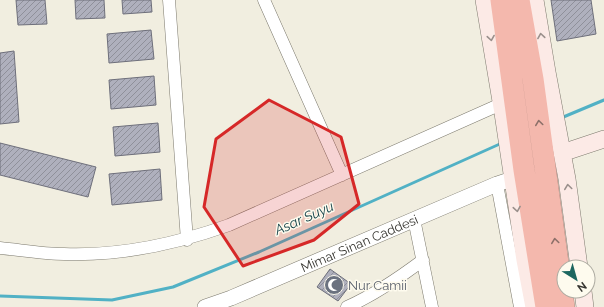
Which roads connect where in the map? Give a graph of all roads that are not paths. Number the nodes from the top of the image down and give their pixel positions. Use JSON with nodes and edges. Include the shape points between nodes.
{"nodes":[{"id":1,"x":169,"y":0,"type":"edge"},
{"id":2,"x":264,"y":0,"type":"edge"},
{"id":3,"x":484,"y":0,"type":"edge"},
{"id":4,"x":501,"y":0,"type":"edge"},
{"id":5,"x":519,"y":0,"type":"edge"},
{"id":6,"x":535,"y":0,"type":"edge"},
{"id":7,"x":540,"y":76,"type":"junction"},
{"id":8,"x":502,"y":109,"type":"junction"},
{"id":9,"x":604,"y":139,"type":"edge"},
{"id":10,"x":561,"y":146,"type":"junction"},
{"id":11,"x":342,"y":175,"type":"junction"},
{"id":12,"x":511,"y":176,"type":"junction"},
{"id":13,"x":414,"y":219,"type":"junction"},
{"id":14,"x":187,"y":240,"type":"junction"},
{"id":15,"x":0,"y":248,"type":"edge"},
{"id":16,"x":578,"y":259,"type":"edge"},
{"id":17,"x":423,"y":260,"type":"junction"},
{"id":18,"x":205,"y":307,"type":"edge"},
{"id":19,"x":347,"y":307,"type":"edge"},
{"id":20,"x":432,"y":307,"type":"edge"},
{"id":21,"x":520,"y":307,"type":"edge"},
{"id":22,"x":534,"y":307,"type":"edge"},
{"id":23,"x":546,"y":307,"type":"edge"},
{"id":24,"x":564,"y":307,"type":"edge"}],
"edges":[{"from":1,"to":14,"type":"street"},
{"from":2,"to":11,"type":"street"},
{"from":3,"to":8,"type":"main road","one_way":true},
{"from":4,"to":12,"type":"highway","via":[[512,86]]},
{"from":5,"to":7,"type":"highway"},
{"from":7,"to":6,"type":"main road","one_way":true},
{"from":7,"to":10,"type":"main road"},
{"from":24,"to":7,"type":"highway","one_way":true,"via":[[544,162]]},
{"from":8,"to":11,"type":"street"},
{"from":8,"to":12,"type":"main road"},
{"from":9,"to":10,"type":"main road"},
{"from":16,"to":10,"type":"main road","one_way":true},
{"from":11,"to":14,"type":"street","via":[[229,225]]},
{"from":12,"to":13,"type":"street","name":"Mimar Sinan Caddesi"},
{"from":12,"to":21,"type":"street"},
{"from":12,"to":22,"type":"main road","one_way":true},
{"from":12,"to":23,"type":"highway"},
{"from":13,"to":17,"type":"street"},
{"from":13,"to":18,"type":"street","name":"Mimar Sinan Caddesi"},
{"from":14,"to":15,"type":"street","via":[[141,249],[85,254]]},
{"from":17,"to":19,"type":"street","via":[[398,279]]},
{"from":17,"to":20,"type":"street"}]}
